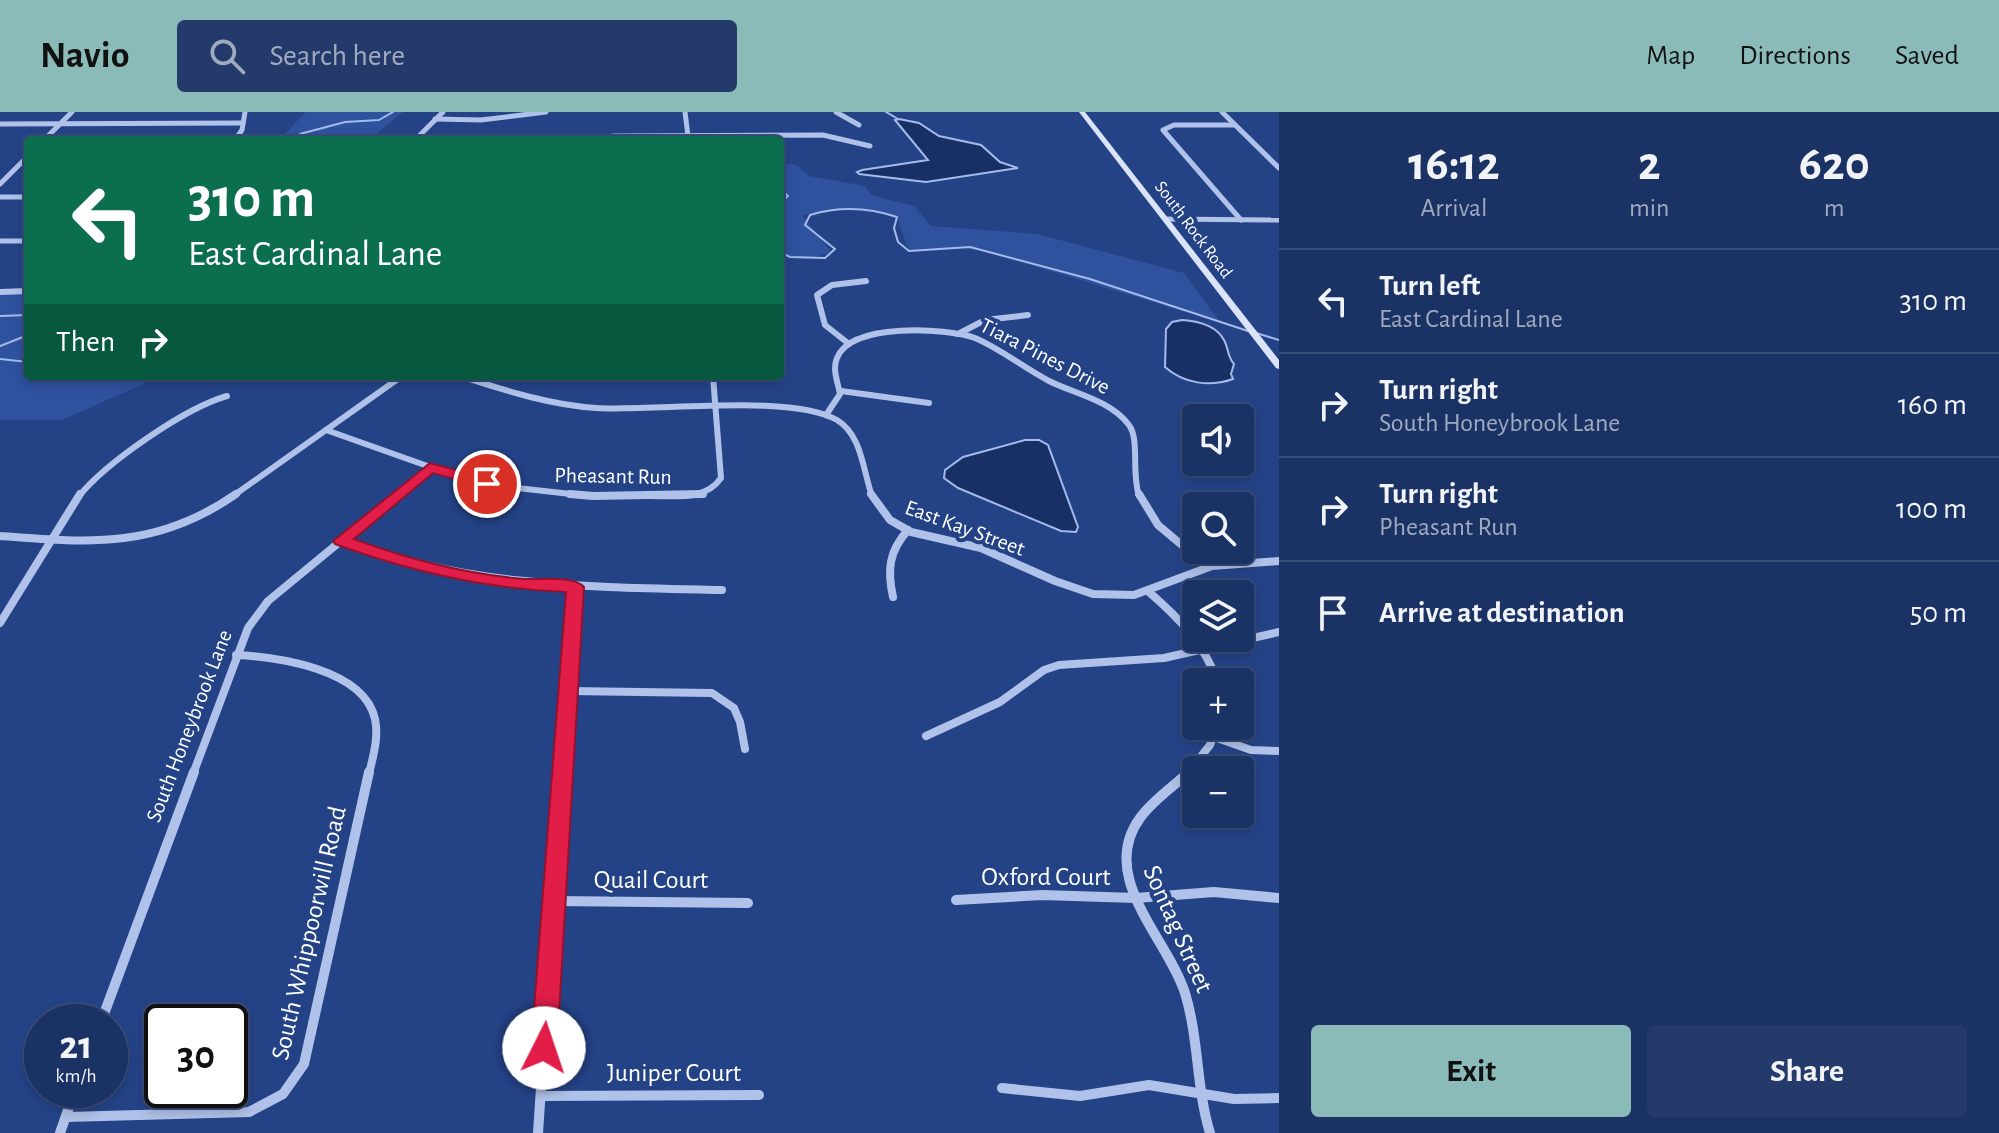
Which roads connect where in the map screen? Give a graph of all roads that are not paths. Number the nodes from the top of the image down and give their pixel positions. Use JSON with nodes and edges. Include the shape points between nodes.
{"nodes":[{"id":1,"x":72,"y":112,"type":"edge"},
{"id":2,"x":245,"y":112,"type":"edge"},
{"id":3,"x":443,"y":112,"type":"edge"},
{"id":4,"x":546,"y":112,"type":"edge"},
{"id":5,"x":685,"y":112,"type":"edge"},
{"id":6,"x":836,"y":112,"type":"edge"},
{"id":7,"x":1082,"y":112,"type":"edge"},
{"id":8,"x":1222,"y":112,"type":"edge"},
{"id":9,"x":435,"y":119,"type":"junction"},
{"id":10,"x":243,"y":123,"type":"junction"},
{"id":11,"x":0,"y":124,"type":"edge"},
{"id":12,"x":60,"y":124,"type":"junction"},
{"id":13,"x":859,"y":125,"type":"dead end"},
{"id":14,"x":1235,"y":125,"type":"junction"},
{"id":15,"x":48,"y":136,"type":"edge"},
{"id":16,"x":237,"y":136,"type":"edge"},
{"id":17,"x":419,"y":136,"type":"edge"},
{"id":18,"x":688,"y":136,"type":"edge"},
{"id":19,"x":784,"y":138,"type":"edge"},
{"id":20,"x":870,"y":146,"type":"dead end"},
{"id":21,"x":24,"y":161,"type":"edge"},
{"id":22,"x":1279,"y":168,"type":"edge"},
{"id":23,"x":0,"y":184,"type":"edge"},
{"id":24,"x":0,"y":197,"type":"edge"},
{"id":25,"x":24,"y":197,"type":"edge"},
{"id":26,"x":1165,"y":219,"type":"junction"},
{"id":27,"x":1241,"y":220,"type":"junction"},
{"id":28,"x":1279,"y":220,"type":"edge"},
{"id":29,"x":0,"y":241,"type":"edge"},
{"id":30,"x":24,"y":241,"type":"edge"},
{"id":31,"x":866,"y":281,"type":"dead end"},
{"id":32,"x":24,"y":291,"type":"edge"},
{"id":33,"x":0,"y":292,"type":"edge"},
{"id":34,"x":1028,"y":315,"type":"dead end"},
{"id":35,"x":958,"y":334,"type":"junction"},
{"id":36,"x":849,"y":344,"type":"junction"},
{"id":37,"x":1278,"y":365,"type":"edge"},
{"id":38,"x":396,"y":380,"type":"edge"},
{"id":39,"x":472,"y":380,"type":"edge"},
{"id":40,"x":713,"y":380,"type":"edge"},
{"id":41,"x":841,"y":391,"type":"junction"},
{"id":42,"x":227,"y":396,"type":"dead end"},
{"id":43,"x":929,"y":403,"type":"dead end"},
{"id":44,"x":716,"y":409,"type":"junction"},
{"id":45,"x":826,"y":415,"type":"junction"},
{"id":46,"x":326,"y":430,"type":"junction"},
{"id":47,"x":430,"y":467,"type":"junction"},
{"id":48,"x":908,"y":530,"type":"junction"},
{"id":49,"x":0,"y":536,"type":"edge"},
{"id":50,"x":51,"y":538,"type":"junction"},
{"id":51,"x":341,"y":541,"type":"junction"},
{"id":52,"x":1279,"y":561,"type":"edge"},
{"id":53,"x":1208,"y":567,"type":"junction"},
{"id":54,"x":575,"y":587,"type":"junction"},
{"id":55,"x":722,"y":590,"type":"dead end"},
{"id":56,"x":1149,"y":592,"type":"junction"},
{"id":57,"x":893,"y":597,"type":"dead end"},
{"id":58,"x":1182,"y":622,"type":"edge"},
{"id":59,"x":0,"y":623,"type":"edge"},
{"id":60,"x":1279,"y":632,"type":"edge"},
{"id":61,"x":1254,"y":638,"type":"edge"},
{"id":62,"x":1194,"y":652,"type":"edge"},
{"id":63,"x":236,"y":655,"type":"junction"},
{"id":64,"x":568,"y":691,"type":"junction"},
{"id":65,"x":926,"y":736,"type":"dead end"},
{"id":66,"x":1211,"y":740,"type":"edge"},
{"id":67,"x":1232,"y":740,"type":"edge"},
{"id":68,"x":745,"y":749,"type":"dead end"},
{"id":69,"x":1279,"y":751,"type":"edge"},
{"id":70,"x":1136,"y":898,"type":"junction"},
{"id":71,"x":1279,"y":898,"type":"edge"},
{"id":72,"x":956,"y":900,"type":"dead end"},
{"id":73,"x":554,"y":901,"type":"junction"},
{"id":74,"x":748,"y":903,"type":"dead end"},
{"id":75,"x":108,"y":1004,"type":"edge"},
{"id":76,"x":1002,"y":1088,"type":"dead end"},
{"id":77,"x":1199,"y":1094,"type":"junction"},
{"id":78,"x":759,"y":1095,"type":"dead end"},
{"id":79,"x":541,"y":1096,"type":"junction"},
{"id":80,"x":1279,"y":1098,"type":"edge"},
{"id":81,"x":69,"y":1108,"type":"edge"},
{"id":82,"x":66,"y":1117,"type":"junction"},
{"id":83,"x":60,"y":1133,"type":"edge"},
{"id":84,"x":538,"y":1133,"type":"edge"},
{"id":85,"x":1210,"y":1133,"type":"edge"}],
"edges":[{"from":1,"to":12,"type":"street"},
{"from":2,"to":10,"type":"street"},
{"from":3,"to":9,"type":"street"},
{"from":4,"to":9,"type":"street"},
{"from":5,"to":18,"type":"street"},
{"from":6,"to":13,"type":"street"},
{"from":7,"to":26,"type":"main road","name":"South Rock Road"},
{"from":8,"to":14,"type":"street"},
{"from":9,"to":17,"type":"street"},
{"from":10,"to":12,"type":"street"},
{"from":10,"to":16,"type":"street"},
{"from":11,"to":12,"type":"street"},
{"from":12,"to":15,"type":"street"},
{"from":14,"to":22,"type":"street"},
{"from":14,"to":27,"type":"street","via":[[1163,130]]},
{"from":19,"to":20,"type":"street","via":[[828,135]]},
{"from":21,"to":23,"type":"street"},
{"from":24,"to":25,"type":"street"},
{"from":26,"to":27,"type":"street"},
{"from":26,"to":37,"type":"main road","name":"South Rock Road"},
{"from":27,"to":28,"type":"street"},
{"from":29,"to":30,"type":"street"},
{"from":31,"to":36,"type":"street","via":[[832,285],[817,295],[824,326]]},
{"from":32,"to":33,"type":"street"},
{"from":34,"to":35,"type":"street","via":[[985,320]]},
{"from":35,"to":36,"type":"street","name":"Tiara Pines Drive","via":[[892,332]]},
{"from":35,"to":53,"type":"street","name":"Tiara Pines Drive","via":[[1123,419],[1136,441],[1136,484],[1156,523]]},
{"from":36,"to":41,"type":"street","via":[[835,362]]},
{"from":38,"to":46,"type":"street"},
{"from":39,"to":44,"type":"street","via":[[567,406]]},
{"from":40,"to":44,"type":"street"},
{"from":41,"to":43,"type":"street"},
{"from":41,"to":45,"type":"street"},
{"from":42,"to":50,"type":"street","via":[[209,401],[107,467],[73,502]]},
{"from":44,"to":45,"type":"street"},
{"from":44,"to":47,"type":"street","name":"Pheasant Run","via":[[721,478],[714,488],[691,496],[556,494],[482,483]]},
{"from":45,"to":48,"type":"street","name":"East Kay Street","via":[[855,435],[874,503]]},
{"from":46,"to":47,"type":"street","name":"Pheasant Run"},
{"from":46,"to":50,"type":"street","via":[[184,526],[136,538]]},
{"from":47,"to":51,"type":"street","name":"South Honeybrook Lane"},
{"from":48,"to":56,"type":"street","name":"East Kay Street","via":[[983,549],[1084,593],[1114,597]]},
{"from":48,"to":57,"type":"street","via":[[890,556]]},
{"from":49,"to":50,"type":"street"},
{"from":50,"to":59,"type":"street"},
{"from":51,"to":54,"type":"street","via":[[457,575]]},
{"from":51,"to":63,"type":"street","name":"South Honeybrook Lane","via":[[268,601]]},
{"from":52,"to":53,"type":"street","name":"East Kay Street"},
{"from":53,"to":56,"type":"street","name":"East Kay Street"},
{"from":54,"to":55,"type":"street"},
{"from":54,"to":64,"type":"street"},
{"from":56,"to":58,"type":"street"},
{"from":60,"to":61,"type":"street"},
{"from":62,"to":65,"type":"street","via":[[1059,665],[1000,702]]},
{"from":63,"to":75,"type":"street","name":"South Honeybrook Lane"},
{"from":63,"to":82,"type":"street","name":"South Whippoorwill Road","via":[[291,660],[333,677],[363,695],[377,721],[304,1064],[283,1094],[249,1112]]},
{"from":64,"to":68,"type":"street","via":[[712,693],[738,713]]},
{"from":64,"to":73,"type":"street"},
{"from":66,"to":70,"type":"street","name":"Sontag Street","via":[[1195,768],[1130,834],[1126,866]]},
{"from":67,"to":69,"type":"street","via":[[1251,750]]},
{"from":70,"to":71,"type":"street","name":"Oxford Court","via":[[1214,892]]},
{"from":70,"to":72,"type":"street","name":"Oxford Court","via":[[1042,895]]},
{"from":70,"to":77,"type":"street","name":"Sontag Street","via":[[1184,991],[1195,1034]]},
{"from":73,"to":74,"type":"street","name":"Quail Court"},
{"from":73,"to":79,"type":"street"},
{"from":76,"to":77,"type":"street","via":[[1080,1096],[1149,1085]]},
{"from":77,"to":80,"type":"street"},
{"from":77,"to":85,"type":"street","name":"Sontag Street"},
{"from":78,"to":79,"type":"street","name":"Juniper Court"},
{"from":79,"to":84,"type":"street"},
{"from":81,"to":82,"type":"street"},
{"from":82,"to":83,"type":"street"}]}
